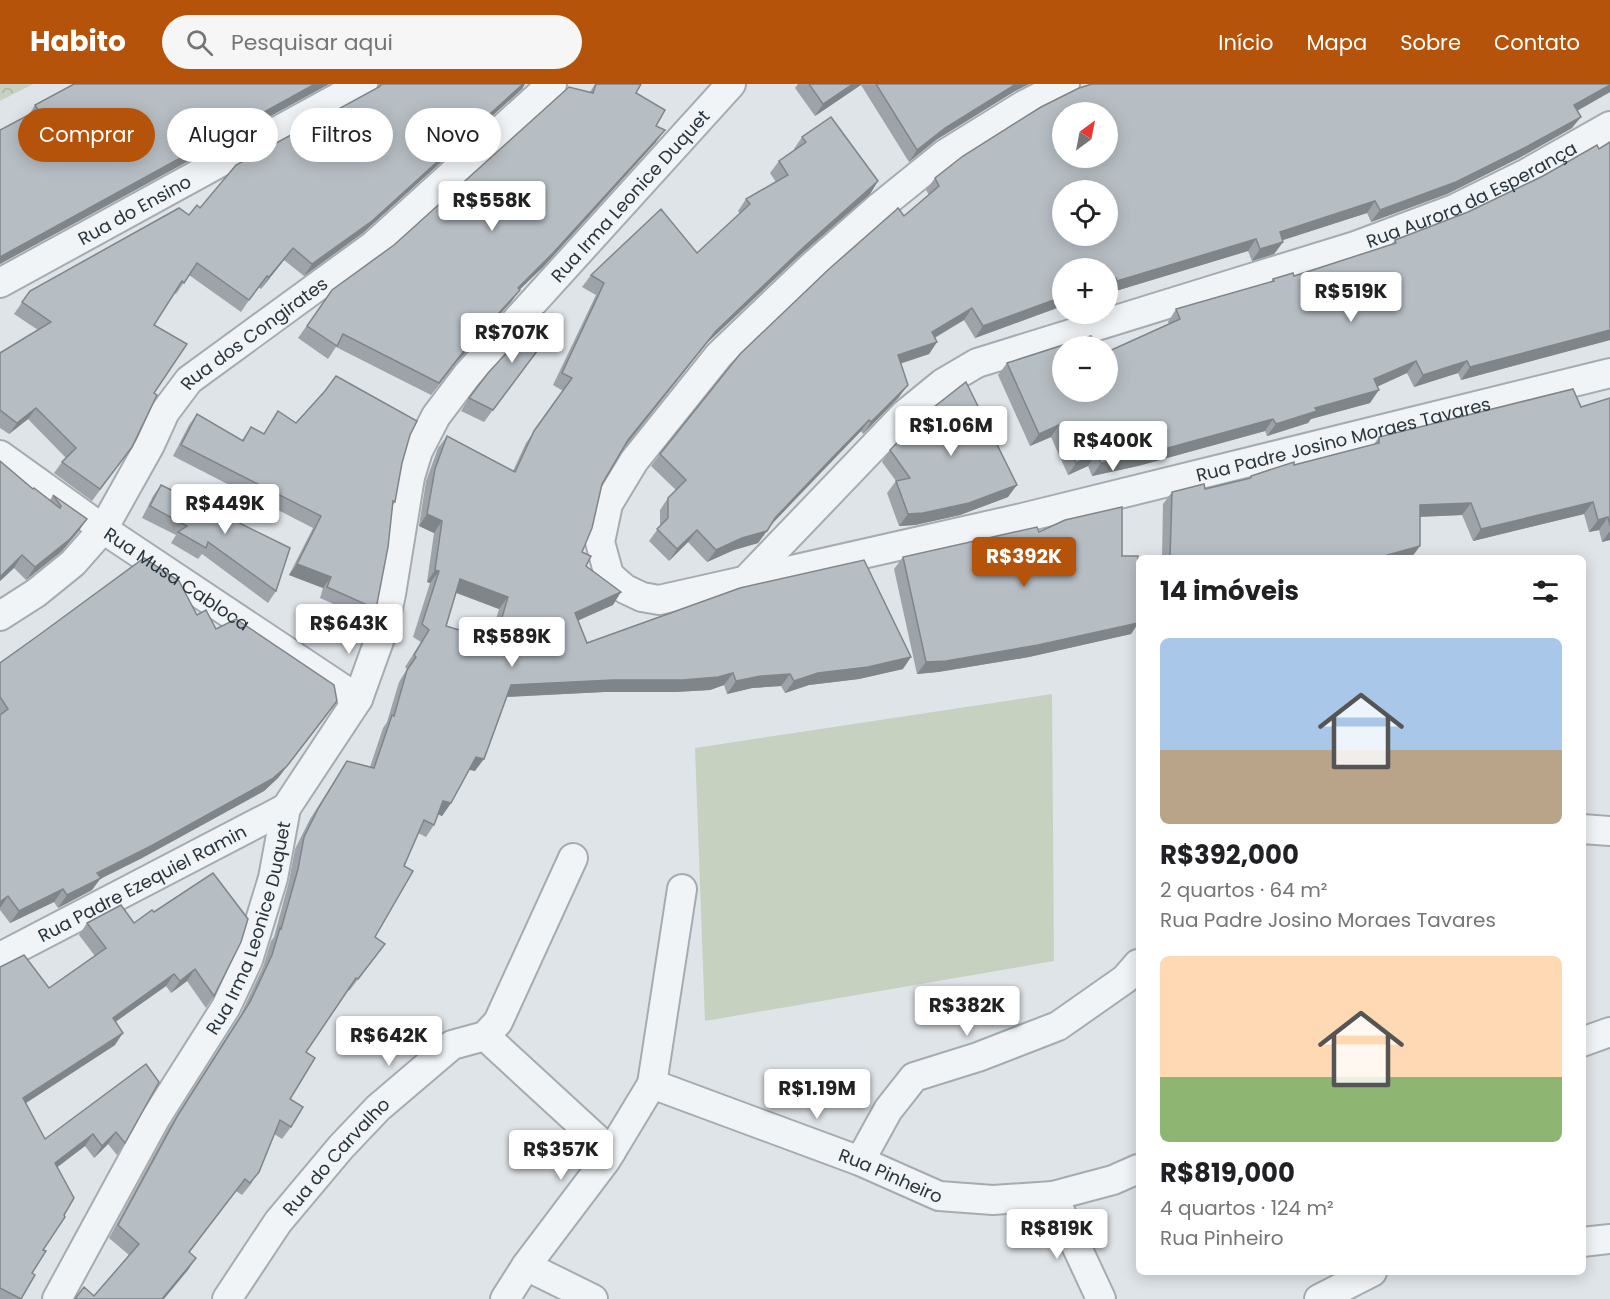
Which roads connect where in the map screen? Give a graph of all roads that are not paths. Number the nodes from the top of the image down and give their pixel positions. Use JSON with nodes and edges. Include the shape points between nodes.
{"nodes":[{"id":1,"x":363,"y":84,"type":"edge"},
{"id":2,"x":552,"y":84,"type":"edge"},
{"id":3,"x":731,"y":84,"type":"edge"},
{"id":4,"x":1065,"y":84,"type":"edge"},
{"id":5,"x":1610,"y":126,"type":"edge"},
{"id":6,"x":0,"y":283,"type":"edge"},
{"id":7,"x":1610,"y":372,"type":"edge"},
{"id":8,"x":0,"y":455,"type":"edge"},
{"id":9,"x":103,"y":529,"type":"junction"},
{"id":10,"x":747,"y":579,"type":"junction"},
{"id":11,"x":0,"y":616,"type":"edge"},
{"id":12,"x":358,"y":699,"type":"junction"},
{"id":13,"x":286,"y":808,"type":"junction"},
{"id":14,"x":1586,"y":829,"type":"edge"},
{"id":15,"x":1610,"y":831,"type":"edge"},
{"id":16,"x":573,"y":858,"type":"dead end"},
{"id":17,"x":682,"y":889,"type":"dead end"},
{"id":18,"x":0,"y":957,"type":"edge"},
{"id":19,"x":1136,"y":966,"type":"edge"},
{"id":20,"x":1610,"y":1032,"type":"edge"},
{"id":21,"x":485,"y":1036,"type":"junction"},
{"id":22,"x":1586,"y":1041,"type":"edge"},
{"id":23,"x":652,"y":1084,"type":"junction"},
{"id":24,"x":611,"y":1152,"type":"junction"},
{"id":25,"x":860,"y":1161,"type":"junction"},
{"id":26,"x":1136,"y":1170,"type":"edge"},
{"id":27,"x":1053,"y":1196,"type":"junction"},
{"id":28,"x":1610,"y":1239,"type":"edge"},
{"id":29,"x":1586,"y":1242,"type":"edge"},
{"id":30,"x":526,"y":1266,"type":"junction"},
{"id":31,"x":1367,"y":1275,"type":"edge"},
{"id":32,"x":1327,"y":1297,"type":"edge"},
{"id":33,"x":57,"y":1299,"type":"edge"},
{"id":34,"x":227,"y":1299,"type":"edge"},
{"id":35,"x":505,"y":1299,"type":"edge"},
{"id":36,"x":593,"y":1299,"type":"edge"},
{"id":37,"x":1101,"y":1299,"type":"edge"}],
"edges":[{"from":1,"to":6,"type":"street","name":"Rua do Ensino"},
{"from":2,"to":9,"type":"street","name":"Rua dos Congirates","via":[[374,245],[189,380],[165,412]]},
{"from":3,"to":12,"type":"street","name":"Rua Irma Leonice Duquet","via":[[467,375],[436,416],[410,477],[384,627]]},
{"from":4,"to":10,"type":"street","name":"Rua Padre Josino Moraes Tavares","via":[[945,154],[877,209],[719,355],[634,461],[608,504],[600,542],[609,575],[625,589],[659,600]]},
{"from":5,"to":10,"type":"street","name":"Rua Aurora da Esperança","via":[[1454,209],[1355,246],[977,363],[943,383],[905,414]]},
{"from":7,"to":10,"type":"street","name":"Rua Padre Josino Moraes Tavares","via":[[1022,518]]},
{"from":8,"to":9,"type":"street","name":"Rua Musa Cabloca"},
{"from":9,"to":11,"type":"street","name":"Rua dos Congirates","via":[[73,563]]},
{"from":9,"to":12,"type":"street","name":"Rua Musa Cabloca"},
{"from":12,"to":13,"type":"street","name":"Rua Irma Leonice Duquet"},
{"from":13,"to":18,"type":"street","name":"Rua Padre Ezequiel Ramin"},
{"from":13,"to":33,"type":"street","name":"Rua Irma Leonice Duquet","via":[[273,878],[248,960],[226,1007],[154,1119]]},
{"from":14,"to":15,"type":"street"},
{"from":16,"to":21,"type":"street","via":[[498,1022]]},
{"from":17,"to":23,"type":"street"},
{"from":19,"to":25,"type":"street","via":[[1125,979],[1058,1026],[914,1077],[888,1110]]},
{"from":20,"to":22,"type":"street"},
{"from":21,"to":24,"type":"street"},
{"from":21,"to":34,"type":"street","name":"Rua do Carvalho","via":[[452,1045],[378,1108],[278,1222]]},
{"from":23,"to":24,"type":"street"},
{"from":23,"to":25,"type":"street","name":"Rua Pinheiro"},
{"from":24,"to":30,"type":"street"},
{"from":25,"to":27,"type":"street","name":"Rua Pinheiro","via":[[939,1196],[993,1200]]},
{"from":26,"to":27,"type":"street","name":"Rua Pinheiro"},
{"from":27,"to":37,"type":"street"},
{"from":28,"to":29,"type":"street"},
{"from":30,"to":35,"type":"street"},
{"from":30,"to":36,"type":"street"},
{"from":31,"to":32,"type":"street"}]}
